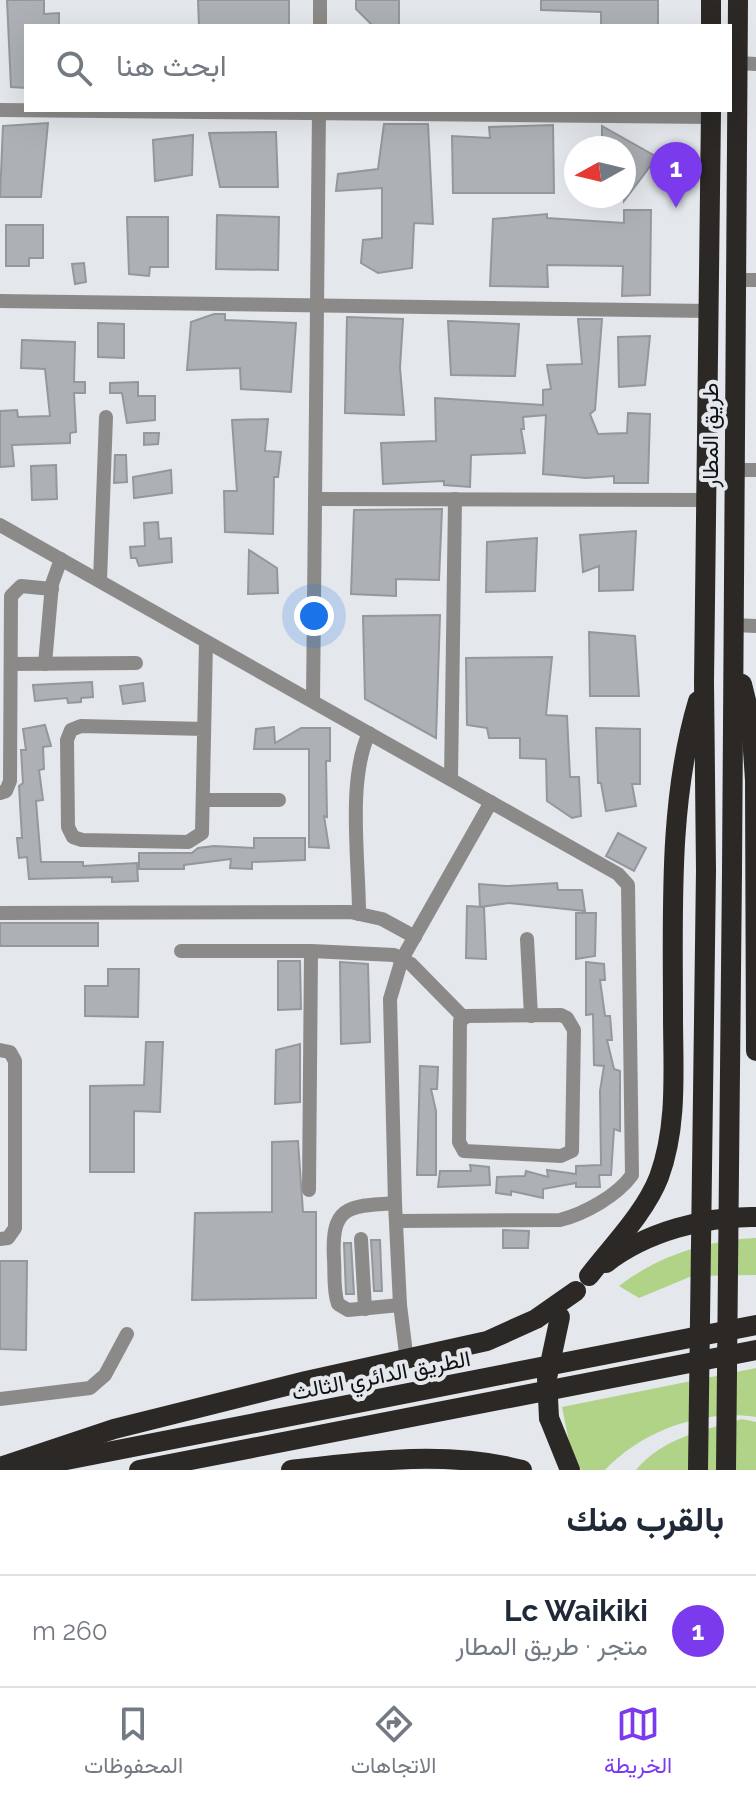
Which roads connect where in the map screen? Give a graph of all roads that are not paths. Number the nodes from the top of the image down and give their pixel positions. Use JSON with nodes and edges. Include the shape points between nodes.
{"nodes":[{"id":1,"x":320,"y":0,"type":"edge"},
{"id":2,"x":711,"y":0,"type":"edge"},
{"id":3,"x":738,"y":0,"type":"edge"},
{"id":4,"x":320,"y":24,"type":"edge"},
{"id":5,"x":711,"y":24,"type":"edge"},
{"id":6,"x":747,"y":64,"type":"edge"},
{"id":7,"x":0,"y":110,"type":"edge"},
{"id":8,"x":24,"y":110,"type":"edge"},
{"id":9,"x":319,"y":112,"type":"edge"},
{"id":10,"x":711,"y":114,"type":"edge"},
{"id":11,"x":746,"y":280,"type":"edge"},
{"id":12,"x":0,"y":301,"type":"edge"},
{"id":13,"x":317,"y":305,"type":"junction"},
{"id":14,"x":710,"y":311,"type":"junction"},
{"id":15,"x":106,"y":417,"type":"dead end"},
{"id":16,"x":734,"y":470,"type":"junction"},
{"id":17,"x":756,"y":470,"type":"edge"},
{"id":18,"x":315,"y":499,"type":"junction"},
{"id":19,"x":455,"y":499,"type":"junction"},
{"id":20,"x":708,"y":500,"type":"junction"},
{"id":21,"x":0,"y":525,"type":"edge"},
{"id":22,"x":61,"y":559,"type":"junction"},
{"id":23,"x":100,"y":581,"type":"junction"},
{"id":24,"x":52,"y":589,"type":"junction"},
{"id":25,"x":734,"y":625,"type":"junction"},
{"id":26,"x":756,"y":626,"type":"edge"},
{"id":27,"x":206,"y":642,"type":"junction"},
{"id":28,"x":735,"y":652,"type":"junction"},
{"id":29,"x":136,"y":663,"type":"dead end"},
{"id":30,"x":11,"y":664,"type":"junction"},
{"id":31,"x":45,"y":664,"type":"junction"},
{"id":32,"x":704,"y":682,"type":"junction"},
{"id":33,"x":313,"y":701,"type":"junction"},
{"id":34,"x":5,"y":716,"type":"edge"},
{"id":35,"x":204,"y":729,"type":"junction"},
{"id":36,"x":369,"y":733,"type":"junction"},
{"id":37,"x":451,"y":779,"type":"junction"},
{"id":38,"x":756,"y":780,"type":"edge"},
{"id":39,"x":0,"y":793,"type":"edge"},
{"id":40,"x":205,"y":800,"type":"junction"},
{"id":41,"x":279,"y":800,"type":"dead end"},
{"id":42,"x":491,"y":802,"type":"junction"},
{"id":43,"x":0,"y":913,"type":"edge"},
{"id":44,"x":359,"y":914,"type":"junction"},
{"id":45,"x":415,"y":937,"type":"junction"},
{"id":46,"x":527,"y":939,"type":"dead end"},
{"id":47,"x":181,"y":951,"type":"dead end"},
{"id":48,"x":311,"y":951,"type":"junction"},
{"id":49,"x":756,"y":952,"type":"edge"},
{"id":50,"x":402,"y":959,"type":"junction"},
{"id":51,"x":531,"y":1016,"type":"junction"},
{"id":52,"x":463,"y":1017,"type":"junction"},
{"id":53,"x":0,"y":1050,"type":"edge"},
{"id":54,"x":756,"y":1051,"type":"edge"},
{"id":55,"x":309,"y":1190,"type":"dead end"},
{"id":56,"x":395,"y":1203,"type":"junction"},
{"id":57,"x":756,"y":1217,"type":"edge"},
{"id":58,"x":396,"y":1221,"type":"junction"},
{"id":59,"x":0,"y":1239,"type":"edge"},
{"id":60,"x":361,"y":1239,"type":"dead end"},
{"id":61,"x":582,"y":1284,"type":"junction"},
{"id":62,"x":400,"y":1305,"type":"junction"},
{"id":63,"x":365,"y":1309,"type":"junction"},
{"id":64,"x":756,"y":1325,"type":"edge"},
{"id":65,"x":127,"y":1334,"type":"dead end"},
{"id":66,"x":756,"y":1350,"type":"edge"},
{"id":67,"x":407,"y":1361,"type":"junction"},
{"id":68,"x":0,"y":1399,"type":"edge"},
{"id":69,"x":471,"y":1465,"type":"edge"},
{"id":70,"x":0,"y":1467,"type":"edge"},
{"id":71,"x":15,"y":1470,"type":"edge"},
{"id":72,"x":139,"y":1470,"type":"edge"},
{"id":73,"x":291,"y":1470,"type":"edge"},
{"id":74,"x":522,"y":1470,"type":"edge"},
{"id":75,"x":570,"y":1470,"type":"edge"},
{"id":76,"x":698,"y":1470,"type":"edge"},
{"id":77,"x":726,"y":1470,"type":"edge"}],
"edges":[{"from":1,"to":4,"type":"street"},
{"from":2,"to":5,"type":"highway"},
{"from":3,"to":6,"type":"highway","name":"طريق المطار"},
{"from":6,"to":11,"type":"highway","name":"طريق المطار"},
{"from":7,"to":8,"type":"street"},
{"from":9,"to":10,"type":"street"},
{"from":9,"to":13,"type":"street"},
{"from":10,"to":14,"type":"highway","name":"طريق المطار"},
{"from":11,"to":16,"type":"highway","name":"طريق المطار"},
{"from":12,"to":13,"type":"street"},
{"from":13,"to":14,"type":"street"},
{"from":13,"to":18,"type":"street"},
{"from":14,"to":20,"type":"highway","name":"طريق المطار"},
{"from":15,"to":23,"type":"street"},
{"from":16,"to":17,"type":"street"},
{"from":16,"to":25,"type":"highway","name":"طريق المطار"},
{"from":18,"to":19,"type":"street"},
{"from":18,"to":33,"type":"street"},
{"from":19,"to":20,"type":"street"},
{"from":19,"to":37,"type":"street"},
{"from":20,"to":32,"type":"highway","name":"طريق المطار"},
{"from":21,"to":22,"type":"street"},
{"from":22,"to":23,"type":"street"},
{"from":22,"to":24,"type":"street"},
{"from":23,"to":27,"type":"street"},
{"from":24,"to":30,"type":"street","via":[[21,586],[12,592]]},
{"from":24,"to":31,"type":"street"},
{"from":25,"to":26,"type":"street"},
{"from":25,"to":28,"type":"highway","name":"طريق المطار"},
{"from":27,"to":33,"type":"street"},
{"from":27,"to":35,"type":"street"},
{"from":28,"to":38,"type":"highway","via":[[751,721]]},
{"from":28,"to":77,"type":"highway","name":"طريق المطار","bridge":true},
{"from":29,"to":31,"type":"street"},
{"from":30,"to":31,"type":"street"},
{"from":30,"to":34,"type":"street"},
{"from":32,"to":61,"type":"highway","via":[[689,732],[681,788],[673,1103],[667,1146],[658,1179],[641,1208]]},
{"from":32,"to":76,"type":"highway","name":"طريق المطار","bridge":true},
{"from":33,"to":36,"type":"street"},
{"from":34,"to":39,"type":"street","via":[[10,781]]},
{"from":35,"to":40,"type":"street"},
{"from":35,"to":40,"type":"street","via":[[71,730],[68,827],[82,840],[188,842],[202,833]]},
{"from":36,"to":37,"type":"street"},
{"from":36,"to":44,"type":"street","via":[[357,778]]},
{"from":37,"to":42,"type":"street"},
{"from":38,"to":49,"type":"highway"},
{"from":40,"to":41,"type":"street"},
{"from":42,"to":45,"type":"street"},
{"from":42,"to":58,"type":"street","via":[[618,874],[628,885],[632,1175],[579,1214],[560,1220]]},
{"from":43,"to":44,"type":"street"},
{"from":44,"to":45,"type":"street"},
{"from":45,"to":50,"type":"street"},
{"from":46,"to":51,"type":"street"},
{"from":47,"to":48,"type":"street"},
{"from":48,"to":50,"type":"street","via":[[385,953]]},
{"from":48,"to":55,"type":"street"},
{"from":49,"to":54,"type":"highway"},
{"from":50,"to":52,"type":"street"},
{"from":50,"to":56,"type":"street","via":[[389,1013]]},
{"from":51,"to":52,"type":"street"},
{"from":51,"to":52,"type":"street","via":[[561,1015],[574,1030],[575,1145],[567,1155],[468,1153],[461,1148]]},
{"from":53,"to":59,"type":"street","via":[[14,1056],[15,1228]]},
{"from":56,"to":58,"type":"street"},
{"from":56,"to":63,"type":"street","via":[[353,1208],[333,1228],[338,1304],[348,1310]]},
{"from":57,"to":61,"type":"highway","via":[[670,1230],[636,1245]]},
{"from":58,"to":62,"type":"street"},
{"from":60,"to":63,"type":"street"},
{"from":61,"to":67,"type":"highway","via":[[507,1334]]},
{"from":61,"to":75,"type":"highway","bridge":true,"via":[[560,1317],[547,1378],[549,1418]]},
{"from":62,"to":63,"type":"street"},
{"from":62,"to":67,"type":"street"},
{"from":64,"to":71,"type":"highway","name":"الطريق الدائري الثالث"},
{"from":65,"to":68,"type":"street","via":[[97,1385]]},
{"from":66,"to":72,"type":"highway"},
{"from":67,"to":70,"type":"highway","via":[[114,1429]]},
{"from":69,"to":73,"type":"highway","via":[[390,1461]]},
{"from":69,"to":74,"type":"highway"}]}
